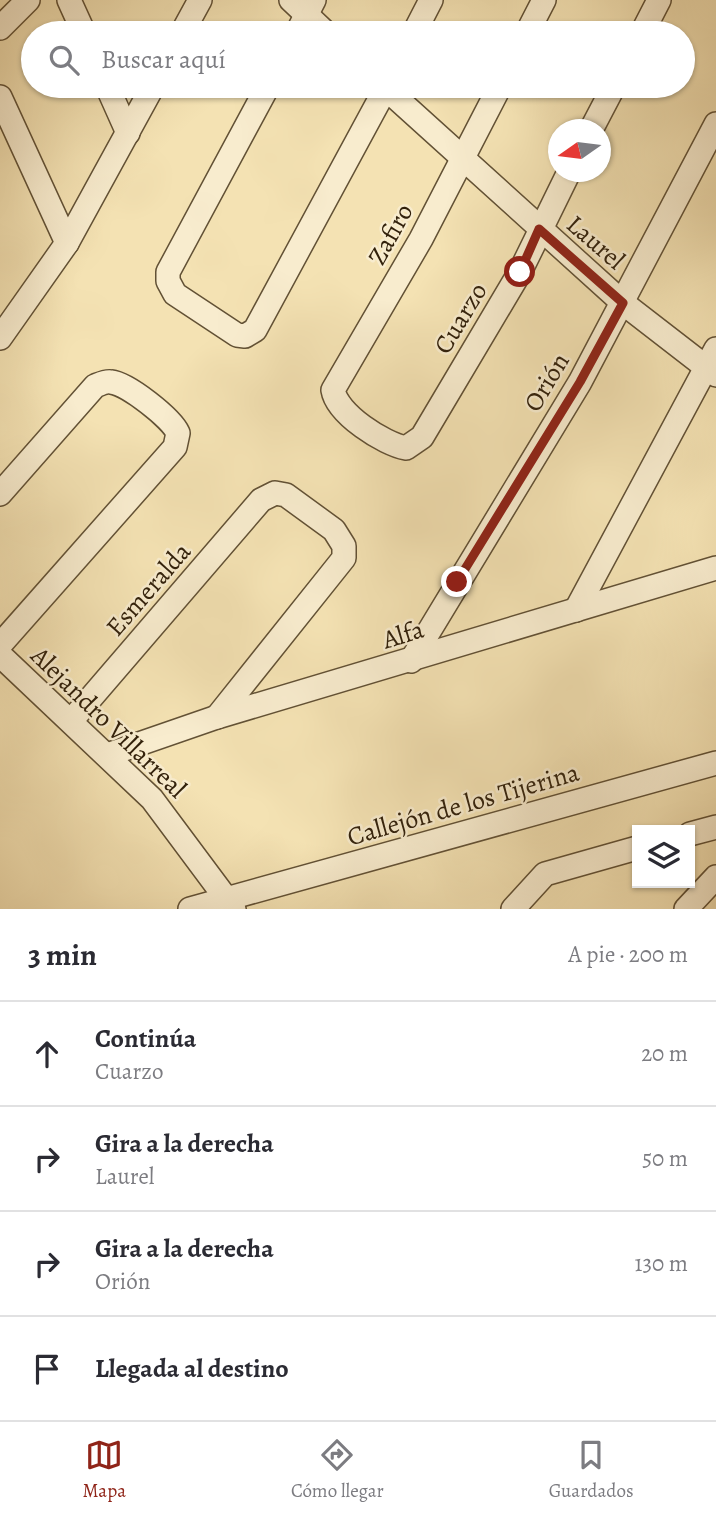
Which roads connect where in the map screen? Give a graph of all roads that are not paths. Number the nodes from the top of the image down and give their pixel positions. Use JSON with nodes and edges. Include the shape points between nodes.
{"nodes":[{"id":1,"x":28,"y":0,"type":"edge"},
{"id":2,"x":69,"y":0,"type":"edge"},
{"id":3,"x":200,"y":0,"type":"edge"},
{"id":4,"x":431,"y":0,"type":"edge"},
{"id":5,"x":544,"y":0,"type":"edge"},
{"id":6,"x":659,"y":0,"type":"edge"},
{"id":7,"x":79,"y":21,"type":"edge"},
{"id":8,"x":188,"y":21,"type":"edge"},
{"id":9,"x":420,"y":21,"type":"edge"},
{"id":10,"x":533,"y":21,"type":"edge"},
{"id":11,"x":648,"y":21,"type":"edge"},
{"id":12,"x":0,"y":28,"type":"edge"},
{"id":13,"x":0,"y":97,"type":"edge"},
{"id":14,"x":112,"y":98,"type":"edge"},
{"id":15,"x":147,"y":98,"type":"edge"},
{"id":16,"x":262,"y":98,"type":"edge"},
{"id":17,"x":379,"y":98,"type":"edge"},
{"id":18,"x":397,"y":98,"type":"edge"},
{"id":19,"x":494,"y":98,"type":"edge"},
{"id":20,"x":608,"y":98,"type":"edge"},
{"id":21,"x":598,"y":119,"type":"edge"},
{"id":22,"x":716,"y":124,"type":"edge"},
{"id":23,"x":128,"y":133,"type":"junction"},
{"id":24,"x":464,"y":157,"type":"junction"},
{"id":25,"x":564,"y":182,"type":"edge"},
{"id":26,"x":539,"y":229,"type":"junction"},
{"id":27,"x":67,"y":243,"type":"junction"},
{"id":28,"x":623,"y":303,"type":"junction"},
{"id":29,"x":0,"y":338,"type":"edge"},
{"id":30,"x":713,"y":363,"type":"edge"},
{"id":31,"x":406,"y":448,"type":"joint"},
{"id":32,"x":0,"y":494,"type":"edge"},
{"id":33,"x":716,"y":568,"type":"edge"},
{"id":34,"x":576,"y":610,"type":"junction"},
{"id":35,"x":0,"y":645,"type":"edge"},
{"id":36,"x":0,"y":656,"type":"edge"},
{"id":37,"x":411,"y":661,"type":"junction"},
{"id":38,"x":217,"y":718,"type":"junction"},
{"id":39,"x":71,"y":721,"type":"junction"},
{"id":40,"x":107,"y":755,"type":"junction"},
{"id":41,"x":716,"y":763,"type":"edge"},
{"id":42,"x":716,"y":827,"type":"edge"},
{"id":43,"x":695,"y":833,"type":"edge"},
{"id":44,"x":632,"y":849,"type":"edge"},
{"id":45,"x":716,"y":877,"type":"edge"},
{"id":46,"x":229,"y":904,"type":"edge"},
{"id":47,"x":190,"y":909,"type":"edge"},
{"id":48,"x":513,"y":909,"type":"edge"},
{"id":49,"x":686,"y":909,"type":"edge"}],
"edges":[{"from":1,"to":12,"type":"street"},
{"from":2,"to":7,"type":"street"},
{"from":3,"to":8,"type":"street"},
{"from":4,"to":9,"type":"street"},
{"from":5,"to":10,"type":"street"},
{"from":6,"to":11,"type":"street"},
{"from":13,"to":27,"type":"street"},
{"from":14,"to":23,"type":"street"},
{"from":15,"to":23,"type":"street"},
{"from":16,"to":17,"type":"street","via":[[168,272],[170,289],[245,336],[255,330]]},
{"from":18,"to":24,"type":"street","name":"Laurel"},
{"from":19,"to":24,"type":"street","name":"Zafiro"},
{"from":20,"to":21,"type":"street"},
{"from":22,"to":28,"type":"street","name":"Orión"},
{"from":23,"to":27,"type":"street"},
{"from":24,"to":26,"type":"street","name":"Laurel"},
{"from":24,"to":31,"type":"street","name":"Zafiro","via":[[333,390],[340,408],[395,446]]},
{"from":25,"to":26,"type":"street","name":"Cuarzo"},
{"from":26,"to":28,"type":"street","name":"Laurel"},
{"from":26,"to":31,"type":"street","name":"Cuarzo","via":[[520,272],[422,437]]},
{"from":27,"to":29,"type":"street"},
{"from":28,"to":30,"type":"street","name":"Laurel"},
{"from":28,"to":37,"type":"street","name":"Orión"},
{"from":30,"to":34,"type":"street"},
{"from":32,"to":35,"type":"street","via":[[95,386],[110,382],[168,417],[174,426],[175,447]]},
{"from":33,"to":34,"type":"street","name":"Alfa"},
{"from":34,"to":37,"type":"street","name":"Alfa"},
{"from":36,"to":39,"type":"street","name":"Alejandro Villarreal"},
{"from":37,"to":38,"type":"street","name":"Alfa"},
{"from":38,"to":39,"type":"street","name":"Esmeralda","via":[[344,558],[344,546],[334,530],[286,495],[269,495]]},
{"from":38,"to":40,"type":"street","name":"Alfa"},
{"from":39,"to":40,"type":"street","name":"Alejandro Villarreal"},
{"from":40,"to":46,"type":"street","name":"Alejandro Villarreal","via":[[176,827]]},
{"from":41,"to":46,"type":"street","name":"Callejón de los Tijerina"},
{"from":42,"to":43,"type":"street"},
{"from":44,"to":48,"type":"street","via":[[545,874]]},
{"from":45,"to":49,"type":"street"},
{"from":46,"to":47,"type":"street","name":"Callejón de los Tijerina"}]}
